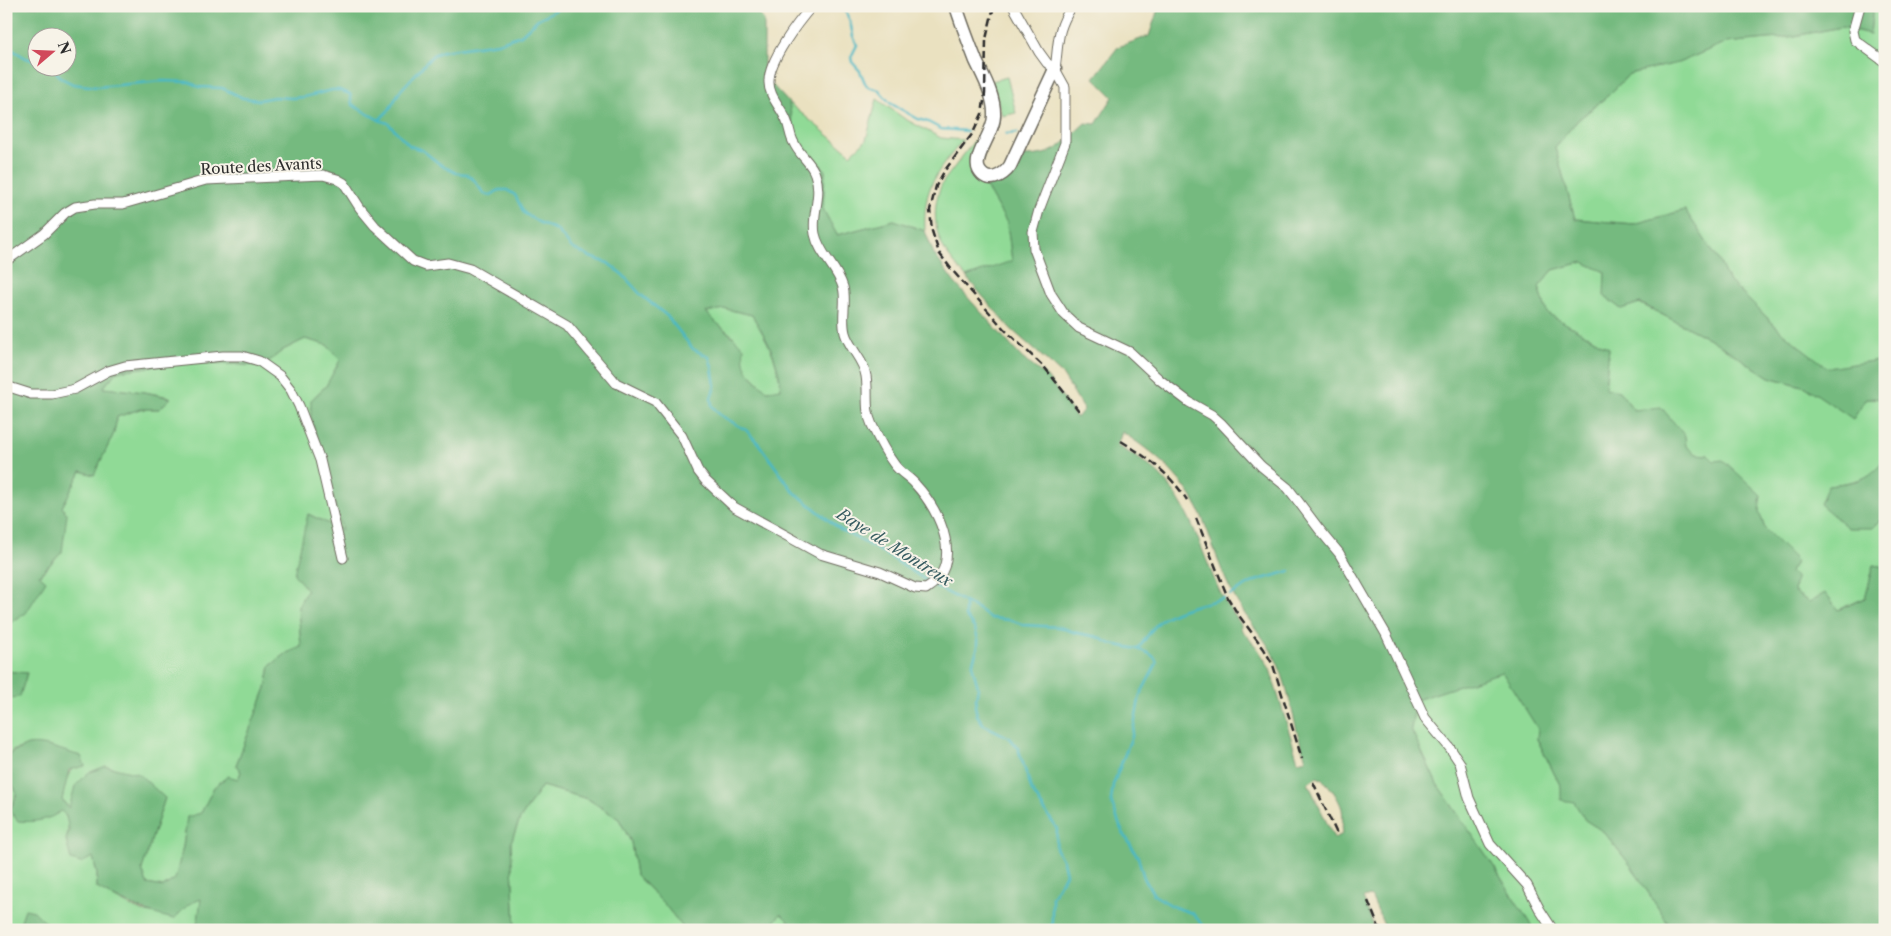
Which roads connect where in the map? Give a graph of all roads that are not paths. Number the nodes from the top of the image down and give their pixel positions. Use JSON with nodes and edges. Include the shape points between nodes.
{"nodes":[{"id":1,"x":812,"y":6,"type":"edge"},
{"id":2,"x":956,"y":6,"type":"edge"},
{"id":3,"x":1013,"y":6,"type":"edge"},
{"id":4,"x":1072,"y":6,"type":"edge"},
{"id":5,"x":1860,"y":6,"type":"edge"},
{"id":6,"x":1885,"y":62,"type":"edge"},
{"id":7,"x":1055,"y":69,"type":"junction"},
{"id":8,"x":6,"y":261,"type":"edge"},
{"id":9,"x":6,"y":386,"type":"edge"},
{"id":10,"x":344,"y":558,"type":"dead end"},
{"id":11,"x":1553,"y":930,"type":"edge"}],
"edges":[{"from":1,"to":8,"type":"street","name":"Route des Avants","via":[[778,56],[769,78],[770,91],[787,121],[793,143],[813,168],[816,177],[819,196],[817,242],[835,268],[843,289],[843,325],[866,375],[868,416],[895,466],[923,492],[943,530],[947,548],[944,571],[926,590],[820,554],[734,507],[698,471],[682,436],[655,402],[616,383],[567,325],[470,269],[448,263],[426,266],[412,261],[375,226],[344,184],[332,177],[206,180],[123,204],[75,207]]},
{"from":2,"to":7,"type":"street","via":[[994,108],[992,129],[978,162],[985,176],[998,177],[1010,166]]},
{"from":3,"to":7,"type":"street","via":[[1042,57]]},
{"from":4,"to":7,"type":"street","via":[[1058,34]]},
{"from":5,"to":6,"type":"street","via":[[1853,31],[1855,40]]},
{"from":7,"to":11,"type":"street","via":[[1065,87],[1065,143],[1038,210],[1033,232],[1034,249],[1051,294],[1064,314],[1079,328],[1130,352],[1188,402],[1221,422],[1261,466],[1288,488],[1339,552],[1386,634],[1425,718],[1460,763],[1469,798],[1490,844],[1527,885]]},
{"from":9,"to":10,"type":"street","via":[[32,394],[52,394],[75,389],[108,371],[125,366],[228,355],[259,361],[280,376],[299,406],[320,460]]}]}
